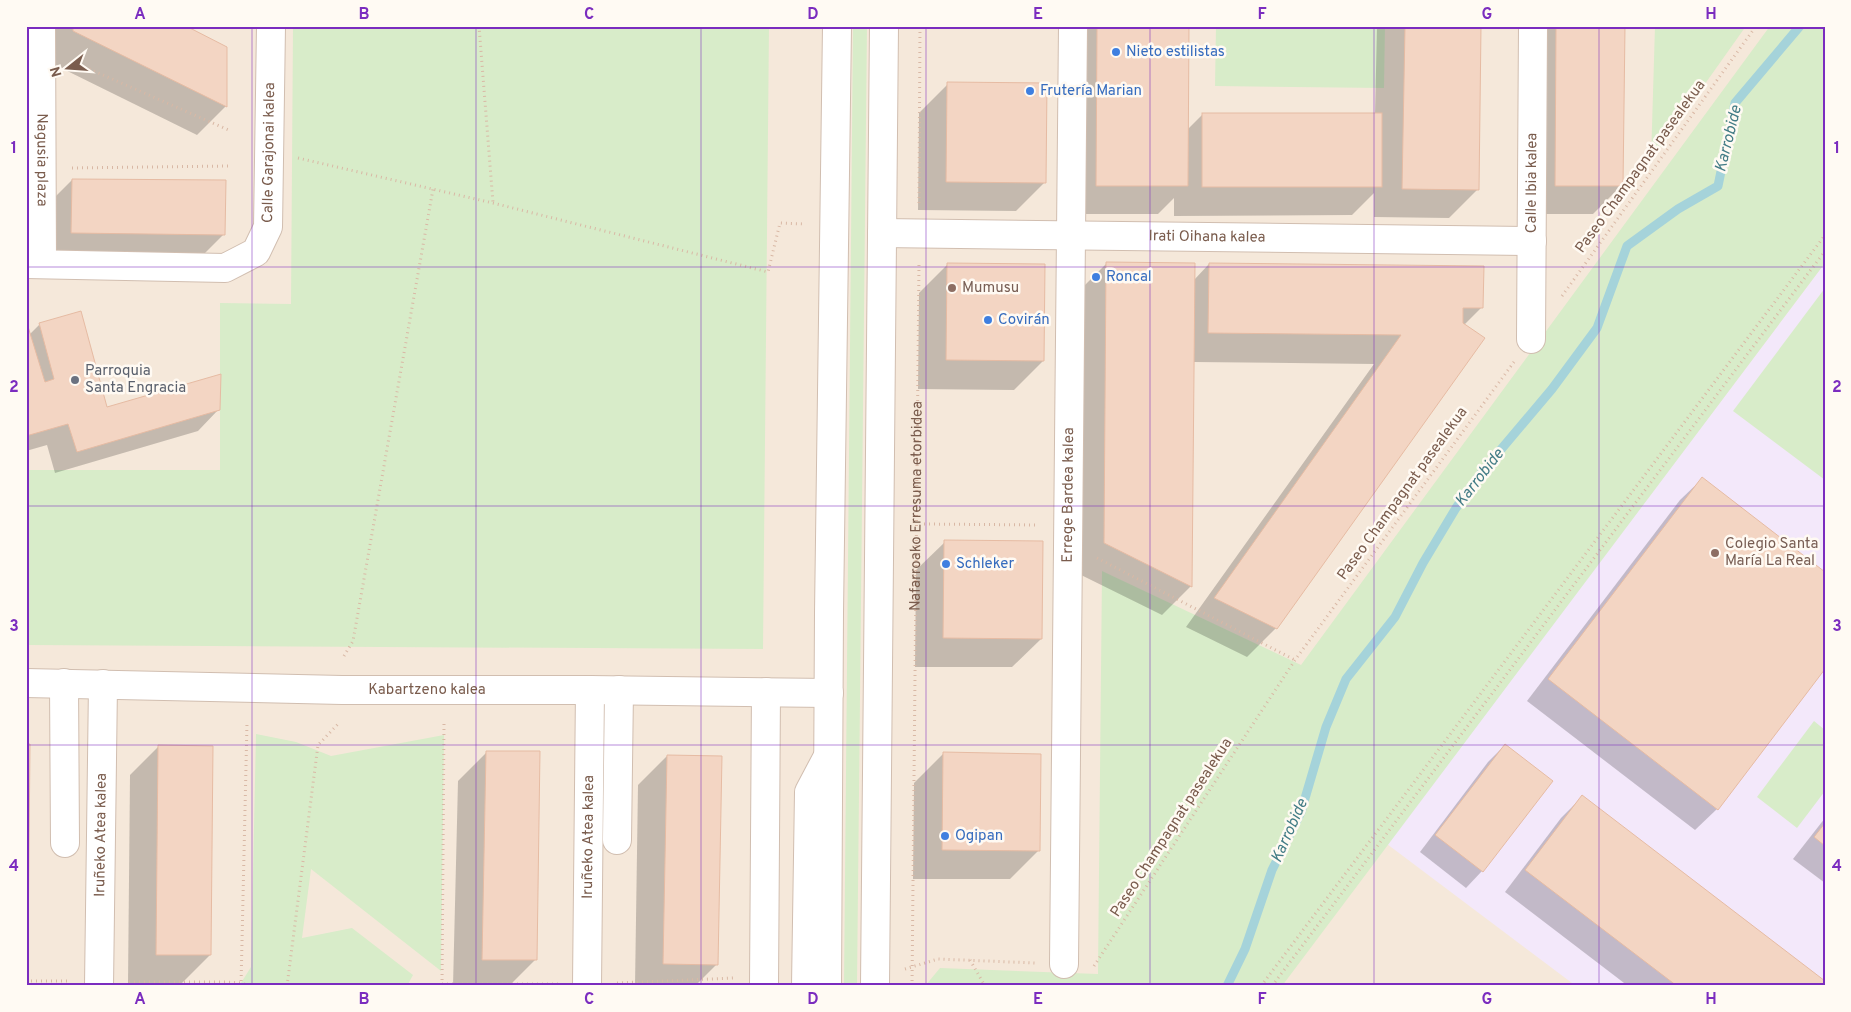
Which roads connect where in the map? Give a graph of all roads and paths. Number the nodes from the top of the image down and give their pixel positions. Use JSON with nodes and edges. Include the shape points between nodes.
{"nodes":[{"id":1,"x":271,"y":26,"type":"edge"},
{"id":2,"x":479,"y":26,"type":"edge"},
{"id":3,"x":836,"y":26,"type":"edge"},
{"id":4,"x":884,"y":26,"type":"edge"},
{"id":5,"x":920,"y":26,"type":"edge"},
{"id":6,"x":1073,"y":26,"type":"edge"},
{"id":7,"x":1533,"y":26,"type":"edge"},
{"id":8,"x":1756,"y":26,"type":"edge"},
{"id":9,"x":41,"y":37,"type":"edge"},
{"id":10,"x":231,"y":132,"type":"dead end"},
{"id":11,"x":297,"y":158,"type":"dead end"},
{"id":12,"x":230,"y":166,"type":"dead end"},
{"id":13,"x":42,"y":169,"type":"junction"},
{"id":14,"x":432,"y":189,"type":"junction"},
{"id":15,"x":493,"y":203,"type":"junction"},
{"id":16,"x":834,"y":225,"type":"junction"},
{"id":17,"x":882,"y":233,"type":"junction"},
{"id":18,"x":919,"y":233,"type":"junction"},
{"id":19,"x":1071,"y":235,"type":"junction"},
{"id":20,"x":1825,"y":235,"type":"edge"},
{"id":21,"x":1532,"y":241,"type":"junction"},
{"id":22,"x":1825,"y":251,"type":"edge"},
{"id":23,"x":34,"y":264,"type":"edge"},
{"id":24,"x":1560,"y":299,"type":"dead end"},
{"id":25,"x":1531,"y":340,"type":"joint"},
{"id":26,"x":924,"y":524,"type":"dead end"},
{"id":27,"x":1068,"y":534,"type":"junction"},
{"id":28,"x":344,"y":656,"type":"dead end"},
{"id":29,"x":1294,"y":660,"type":"junction"},
{"id":30,"x":26,"y":683,"type":"edge"},
{"id":31,"x":64,"y":683,"type":"junction"},
{"id":32,"x":103,"y":684,"type":"junction"},
{"id":33,"x":590,"y":690,"type":"junction"},
{"id":34,"x":619,"y":690,"type":"junction"},
{"id":35,"x":766,"y":692,"type":"junction"},
{"id":36,"x":829,"y":693,"type":"junction"},
{"id":37,"x":247,"y":722,"type":"dead end"},
{"id":38,"x":339,"y":723,"type":"dead end"},
{"id":39,"x":444,"y":724,"type":"dead end"},
{"id":40,"x":829,"y":754,"type":"junction"},
{"id":41,"x":617,"y":840,"type":"dead end"},
{"id":42,"x":65,"y":843,"type":"dead end"},
{"id":43,"x":970,"y":960,"type":"junction"},
{"id":44,"x":1064,"y":964,"type":"junction"},
{"id":45,"x":1095,"y":966,"type":"junction"},
{"id":46,"x":912,"y":968,"type":"junction"},
{"id":47,"x":902,"y":969,"type":"dead end"},
{"id":48,"x":1090,"y":972,"type":"dead end"},
{"id":49,"x":26,"y":981,"type":"edge"},
{"id":50,"x":99,"y":984,"type":"edge"},
{"id":51,"x":242,"y":984,"type":"edge"},
{"id":52,"x":250,"y":986,"type":"edge"},
{"id":53,"x":287,"y":986,"type":"edge"},
{"id":54,"x":442,"y":986,"type":"edge"},
{"id":55,"x":587,"y":986,"type":"edge"},
{"id":56,"x":764,"y":986,"type":"edge"},
{"id":57,"x":806,"y":986,"type":"edge"},
{"id":58,"x":827,"y":986,"type":"edge"},
{"id":59,"x":875,"y":986,"type":"edge"},
{"id":60,"x":912,"y":986,"type":"edge"},
{"id":61,"x":985,"y":986,"type":"edge"},
{"id":62,"x":1261,"y":986,"type":"edge"},
{"id":63,"x":1272,"y":986,"type":"edge"}],
"edges":[{"from":1,"to":23,"type":"street","name":"Calle Garajonai kalea","via":[[268,227],[256,252],[225,268]]},
{"from":2,"to":15,"type":"path"},
{"from":3,"to":16,"type":"street"},
{"from":4,"to":17,"type":"street"},
{"from":5,"to":18,"type":"path","name":"Nafarroako Erresuma etorbidea"},
{"from":6,"to":19,"type":"street","name":"Errege Bardea kalea"},
{"from":7,"to":21,"type":"street","name":"Calle Ibia kalea"},
{"from":8,"to":24,"type":"path","name":"Paseo Champagnat pasealekua"},
{"from":9,"to":10,"type":"path"},
{"from":9,"to":13,"type":"street","name":"Nagusia plaza"},
{"from":11,"to":14,"type":"path"},
{"from":12,"to":13,"type":"path"},
{"from":13,"to":23,"type":"street","name":"Nagusia plaza"},
{"from":14,"to":15,"type":"path"},
{"from":14,"to":28,"type":"path","via":[[353,641]]},
{"from":15,"to":16,"type":"path","via":[[768,272],[780,223]]},
{"from":16,"to":36,"type":"street"},
{"from":17,"to":18,"type":"street","name":"Irati Oihana kalea"},
{"from":17,"to":59,"type":"street"},
{"from":18,"to":19,"type":"street","name":"Irati Oihana kalea"},
{"from":18,"to":46,"type":"path","name":"Nafarroako Erresuma etorbidea"},
{"from":19,"to":21,"type":"street","name":"Irati Oihana kalea"},
{"from":19,"to":27,"type":"street","name":"Errege Bardea kalea"},
{"from":20,"to":62,"type":"path"},
{"from":21,"to":25,"type":"street","name":"Calle Ibia kalea"},
{"from":22,"to":63,"type":"path"},
{"from":25,"to":29,"type":"path","name":"Paseo Champagnat pasealekua"},
{"from":26,"to":27,"type":"path"},
{"from":27,"to":29,"type":"path"},
{"from":27,"to":44,"type":"street","name":"Errege Bardea kalea"},
{"from":29,"to":45,"type":"path","name":"Paseo Champagnat pasealekua"},
{"from":30,"to":31,"type":"street","name":"Kabartzeno kalea"},
{"from":31,"to":32,"type":"street","name":"Kabartzeno kalea"},
{"from":31,"to":42,"type":"street"},
{"from":32,"to":33,"type":"street","name":"Kabartzeno kalea","via":[[342,690]]},
{"from":32,"to":50,"type":"street","name":"Iruñeko Atea kalea"},
{"from":33,"to":34,"type":"street","name":"Kabartzeno kalea"},
{"from":33,"to":55,"type":"street","name":"Iruñeko Atea kalea"},
{"from":34,"to":35,"type":"street","name":"Kabartzeno kalea"},
{"from":34,"to":41,"type":"street"},
{"from":35,"to":36,"type":"street","name":"Kabartzeno kalea"},
{"from":35,"to":56,"type":"street"},
{"from":36,"to":40,"type":"street"},
{"from":37,"to":51,"type":"path"},
{"from":38,"to":53,"type":"path","via":[[318,745]]},
{"from":39,"to":54,"type":"path"},
{"from":40,"to":57,"type":"street","via":[[810,792]]},
{"from":40,"to":58,"type":"street"},
{"from":43,"to":44,"type":"path"},
{"from":43,"to":46,"type":"path","via":[[938,959]]},
{"from":43,"to":61,"type":"path"},
{"from":44,"to":45,"type":"path"},
{"from":45,"to":48,"type":"path","name":"Paseo Champagnat pasealekua"},
{"from":46,"to":47,"type":"path"},
{"from":46,"to":60,"type":"path","name":"Nafarroako Erresuma etorbidea"},
{"from":49,"to":50,"type":"path"},
{"from":50,"to":51,"type":"path"},
{"from":51,"to":52,"type":"path"}]}
